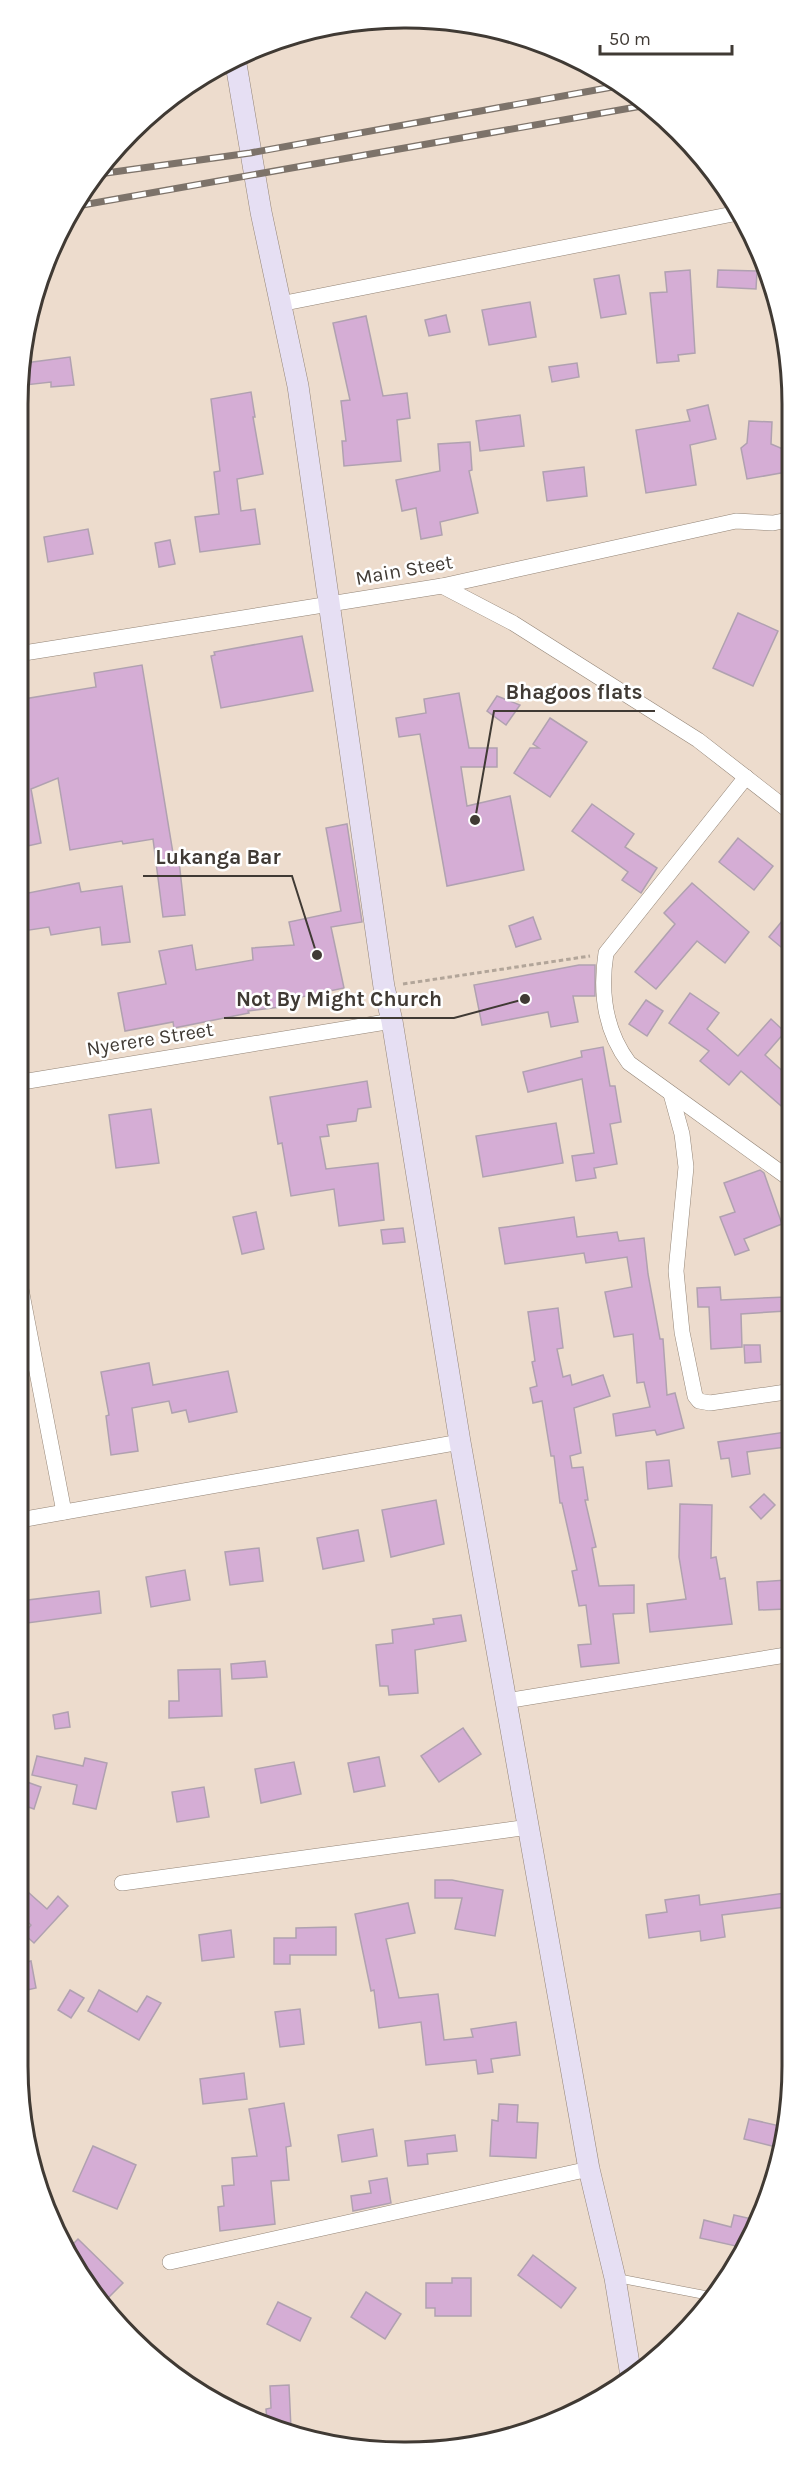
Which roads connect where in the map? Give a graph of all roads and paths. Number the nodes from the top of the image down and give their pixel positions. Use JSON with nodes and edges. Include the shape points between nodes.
{"nodes":[{"id":1,"x":237,"y":68,"type":"edge"},
{"id":2,"x":730,"y":215,"type":"edge"},
{"id":3,"x":280,"y":304,"type":"junction"},
{"id":4,"x":782,"y":521,"type":"edge"},
{"id":5,"x":441,"y":586,"type":"junction"},
{"id":6,"x":330,"y":604,"type":"junction"},
{"id":7,"x":28,"y":652,"type":"edge"},
{"id":8,"x":746,"y":777,"type":"junction"},
{"id":9,"x":782,"y":805,"type":"edge"},
{"id":10,"x":606,"y":953,"type":"junction"},
{"id":11,"x":384,"y":987,"type":"junction"},
{"id":12,"x":392,"y":1020,"type":"junction"},
{"id":13,"x":28,"y":1081,"type":"edge"},
{"id":14,"x":671,"y":1094,"type":"junction"},
{"id":15,"x":782,"y":1173,"type":"edge"},
{"id":16,"x":28,"y":1325,"type":"edge"},
{"id":17,"x":782,"y":1393,"type":"edge"},
{"id":18,"x":460,"y":1442,"type":"junction"},
{"id":19,"x":64,"y":1512,"type":"junction"},
{"id":20,"x":28,"y":1519,"type":"edge"},
{"id":21,"x":782,"y":1656,"type":"edge"},
{"id":22,"x":506,"y":1701,"type":"junction"},
{"id":23,"x":529,"y":1827,"type":"junction"},
{"id":24,"x":122,"y":1883,"type":"dead end"},
{"id":25,"x":589,"y":2169,"type":"junction"},
{"id":26,"x":170,"y":2262,"type":"dead end"},
{"id":27,"x":615,"y":2278,"type":"junction"},
{"id":28,"x":704,"y":2295,"type":"edge"},
{"id":29,"x":630,"y":2367,"type":"edge"}],
"edges":[{"from":1,"to":3,"type":"main road"},
{"from":2,"to":3,"type":"street"},
{"from":3,"to":6,"type":"main road","via":[[298,386]]},
{"from":4,"to":5,"type":"street","name":"Main Steet","via":[[736,521]]},
{"from":5,"to":6,"type":"street","name":"Main Steet"},
{"from":5,"to":8,"type":"street","via":[[513,623],[698,740]]},
{"from":6,"to":7,"type":"street","name":"Main Steet"},
{"from":6,"to":11,"type":"main road"},
{"from":8,"to":9,"type":"street"},
{"from":8,"to":10,"type":"street"},
{"from":10,"to":11,"type":"path"},
{"from":10,"to":14,"type":"street","via":[[604,993],[616,1046],[629,1063]]},
{"from":11,"to":12,"type":"main road"},
{"from":12,"to":13,"type":"street","name":"Nyerere Street"},
{"from":12,"to":18,"type":"main road"},
{"from":14,"to":15,"type":"street"},
{"from":14,"to":17,"type":"street","via":[[686,1167],[676,1271],[682,1332],[695,1396],[710,1403]]},
{"from":16,"to":19,"type":"street"},
{"from":18,"to":19,"type":"street"},
{"from":18,"to":22,"type":"main road"},
{"from":19,"to":20,"type":"street"},
{"from":21,"to":22,"type":"street"},
{"from":22,"to":23,"type":"main road"},
{"from":23,"to":24,"type":"street"},
{"from":23,"to":25,"type":"main road"},
{"from":25,"to":26,"type":"street"},
{"from":25,"to":27,"type":"main road"},
{"from":27,"to":28,"type":"lane"},
{"from":27,"to":29,"type":"main road"}]}
